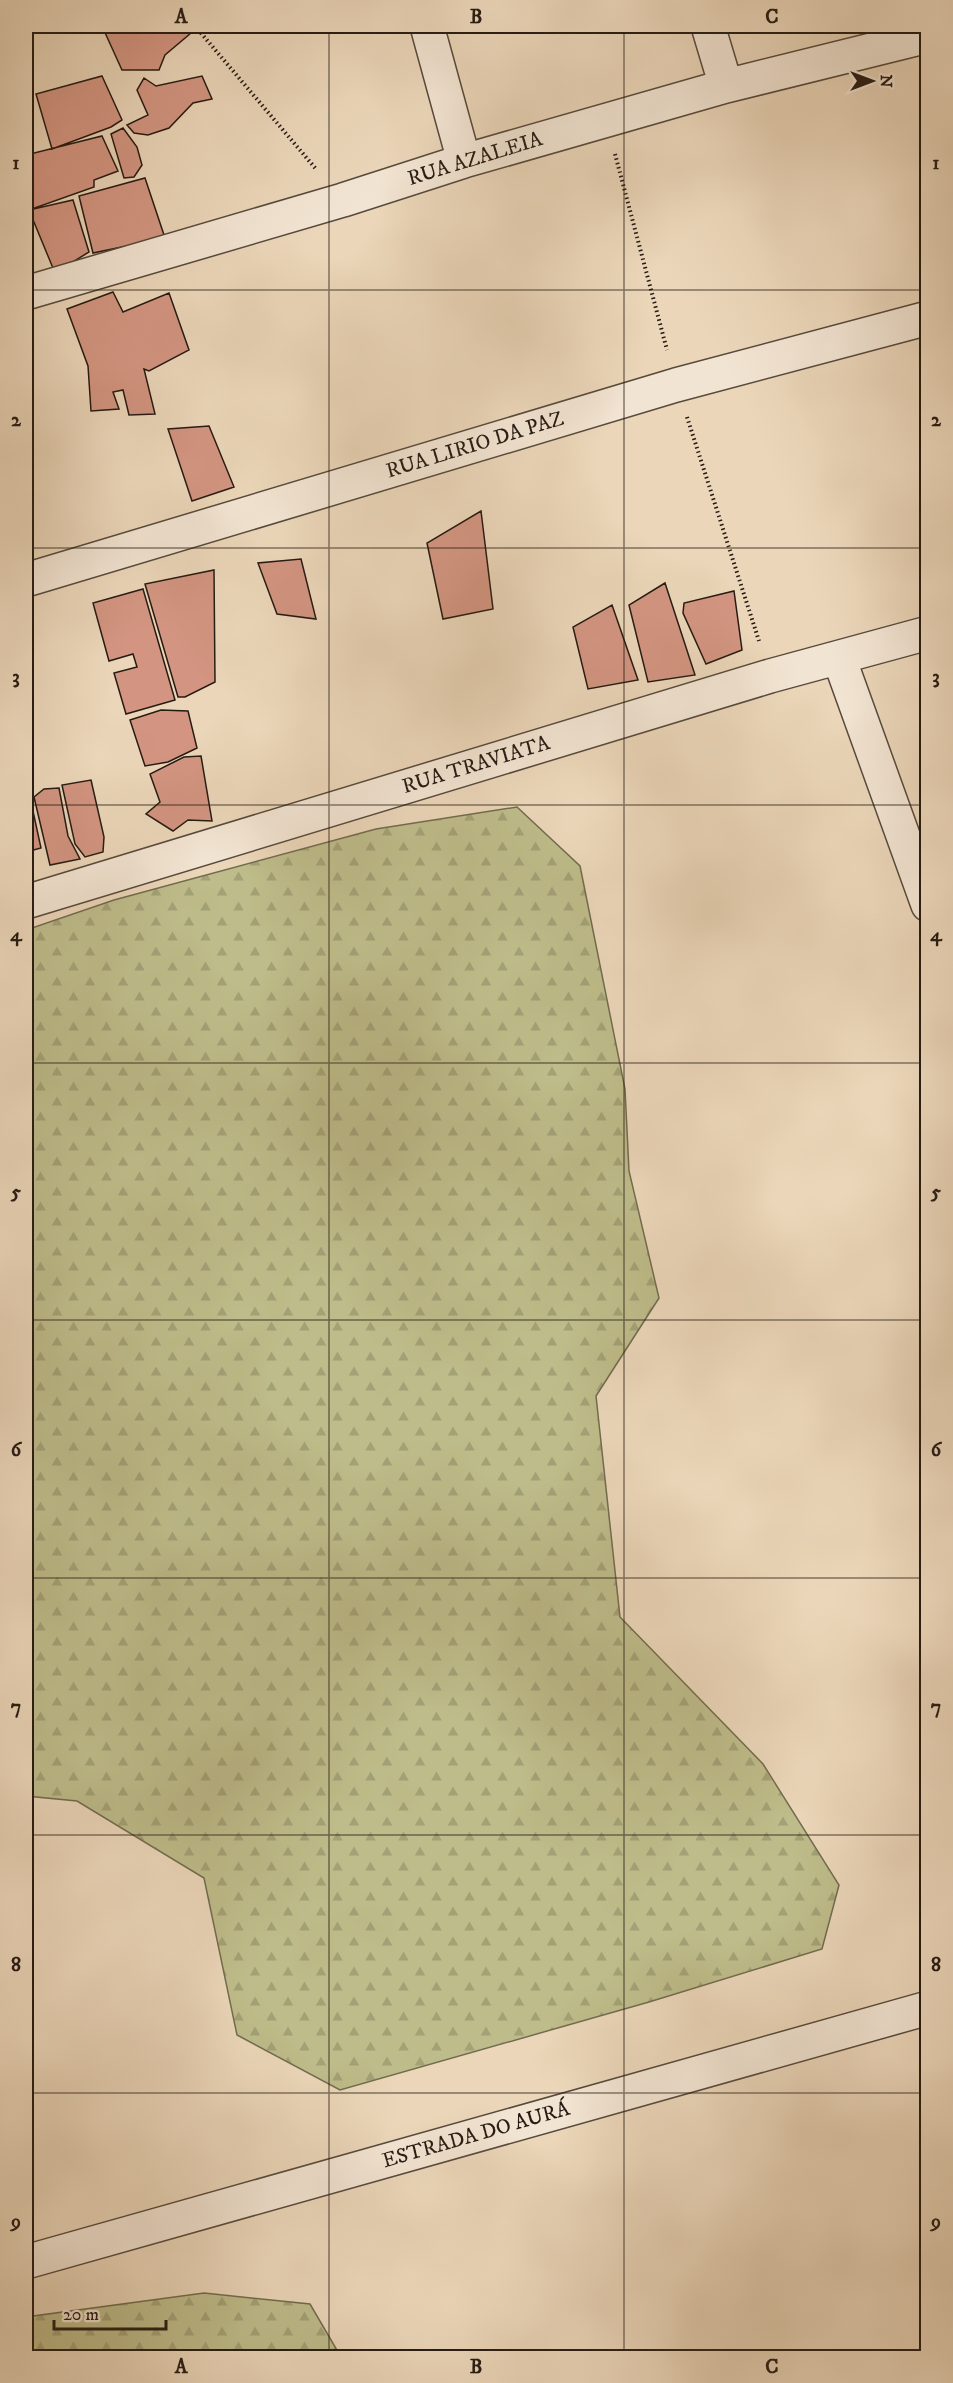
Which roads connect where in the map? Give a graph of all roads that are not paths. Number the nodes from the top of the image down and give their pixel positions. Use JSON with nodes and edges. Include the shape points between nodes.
{"nodes":[{"id":1,"x":427,"y":26,"type":"edge"},
{"id":2,"x":708,"y":26,"type":"edge"},
{"id":3,"x":908,"y":35,"type":"edge"},
{"id":4,"x":726,"y":86,"type":"junction"},
{"id":5,"x":464,"y":161,"type":"junction"},
{"id":6,"x":26,"y":293,"type":"edge"},
{"id":7,"x":927,"y":318,"type":"edge"},
{"id":8,"x":26,"y":580,"type":"edge"},
{"id":9,"x":927,"y":633,"type":"edge"},
{"id":10,"x":839,"y":658,"type":"junction"},
{"id":11,"x":26,"y":902,"type":"edge"},
{"id":12,"x":927,"y":905,"type":"edge"},
{"id":13,"x":927,"y":2008,"type":"edge"},
{"id":14,"x":26,"y":2262,"type":"edge"}],
"edges":[{"from":1,"to":5,"type":"street"},
{"from":2,"to":4,"type":"street"},
{"from":3,"to":4,"type":"street","name":"RUA AZALEIA"},
{"from":4,"to":5,"type":"street","name":"RUA AZALEIA"},
{"from":5,"to":6,"type":"street","name":"RUA AZALEIA"},
{"from":7,"to":8,"type":"street","name":"RUA LIRIO DA PAZ","via":[[676,385]]},
{"from":9,"to":10,"type":"street","name":"RUA TRAVIATA"},
{"from":10,"to":11,"type":"street","name":"RUA TRAVIATA"},
{"from":10,"to":12,"type":"street"},
{"from":13,"to":14,"type":"street","name":"ESTRADA DO AURÁ"}]}
